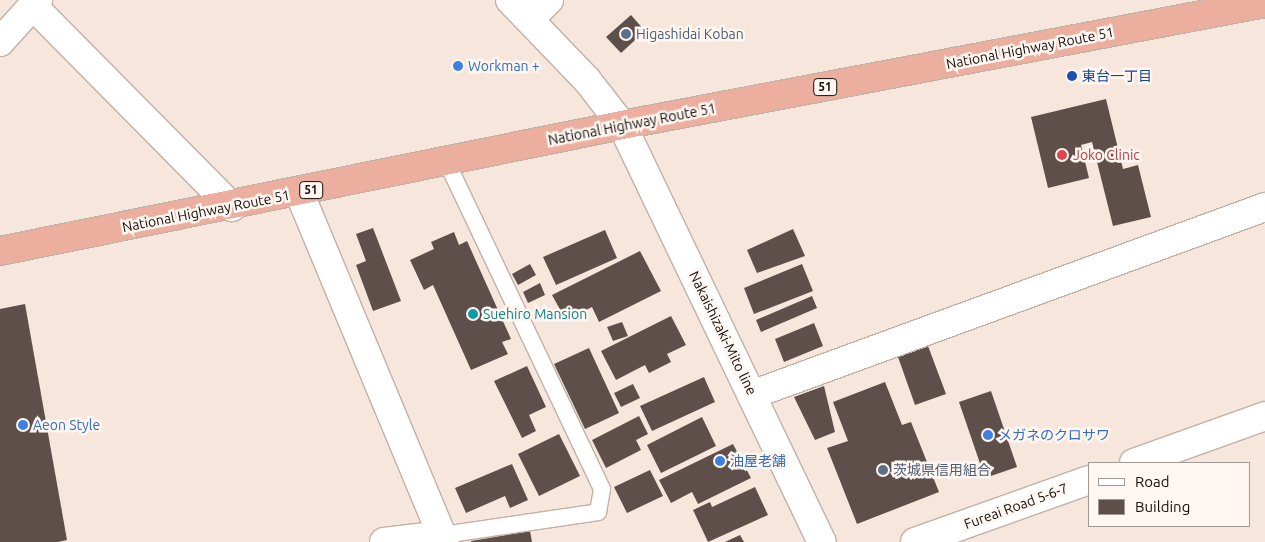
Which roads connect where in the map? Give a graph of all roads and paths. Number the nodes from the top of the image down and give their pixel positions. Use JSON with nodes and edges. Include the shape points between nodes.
{"nodes":[{"id":1,"x":510,"y":0,"type":"edge"},
{"id":2,"x":549,"y":0,"type":"edge"},
{"id":3,"x":36,"y":3,"type":"edge"},
{"id":4,"x":1265,"y":4,"type":"edge"},
{"id":5,"x":530,"y":20,"type":"junction"},
{"id":6,"x":0,"y":42,"type":"edge"},
{"id":7,"x":622,"y":125,"type":"junction"},
{"id":8,"x":447,"y":163,"type":"junction"},
{"id":9,"x":299,"y":192,"type":"junction"},
{"id":10,"x":1265,"y":206,"type":"edge"},
{"id":11,"x":232,"y":207,"type":"junction"},
{"id":12,"x":0,"y":251,"type":"edge"},
{"id":13,"x":754,"y":394,"type":"junction"},
{"id":14,"x":1265,"y":416,"type":"edge"},
{"id":15,"x":1137,"y":462,"type":"edge"},
{"id":16,"x":1088,"y":480,"type":"edge"},
{"id":17,"x":444,"y":538,"type":"edge"},
{"id":18,"x":384,"y":542,"type":"edge"},
{"id":19,"x":822,"y":542,"type":"edge"},
{"id":20,"x":915,"y":542,"type":"edge"}],
"edges":[{"from":1,"to":5,"type":"street","name":"Nakaishizaki-Mito line"},
{"from":2,"to":5,"type":"street"},
{"from":3,"to":6,"type":"street"},
{"from":3,"to":11,"type":"street"},
{"from":4,"to":7,"type":"highway","name":"National Highway Route 51","number":"51"},
{"from":5,"to":7,"type":"street","name":"Nakaishizaki-Mito line"},
{"from":7,"to":8,"type":"highway","name":"National Highway Route 51","number":"51"},
{"from":7,"to":13,"type":"street","name":"Nakaishizaki-Mito line"},
{"from":8,"to":9,"type":"highway","name":"National Highway Route 51","number":"51"},
{"from":8,"to":17,"type":"lane","via":[[602,489],[598,512]]},
{"from":9,"to":11,"type":"highway","name":"National Highway Route 51","number":"51"},
{"from":9,"to":17,"type":"street"},
{"from":10,"to":13,"type":"street"},
{"from":11,"to":12,"type":"highway","name":"National Highway Route 51","number":"51"},
{"from":13,"to":19,"type":"street","name":"Nakaishizaki-Mito line"},
{"from":14,"to":15,"type":"street"},
{"from":16,"to":20,"type":"street","name":"Fureai Road 5-6-7"},
{"from":17,"to":18,"type":"street"}]}
